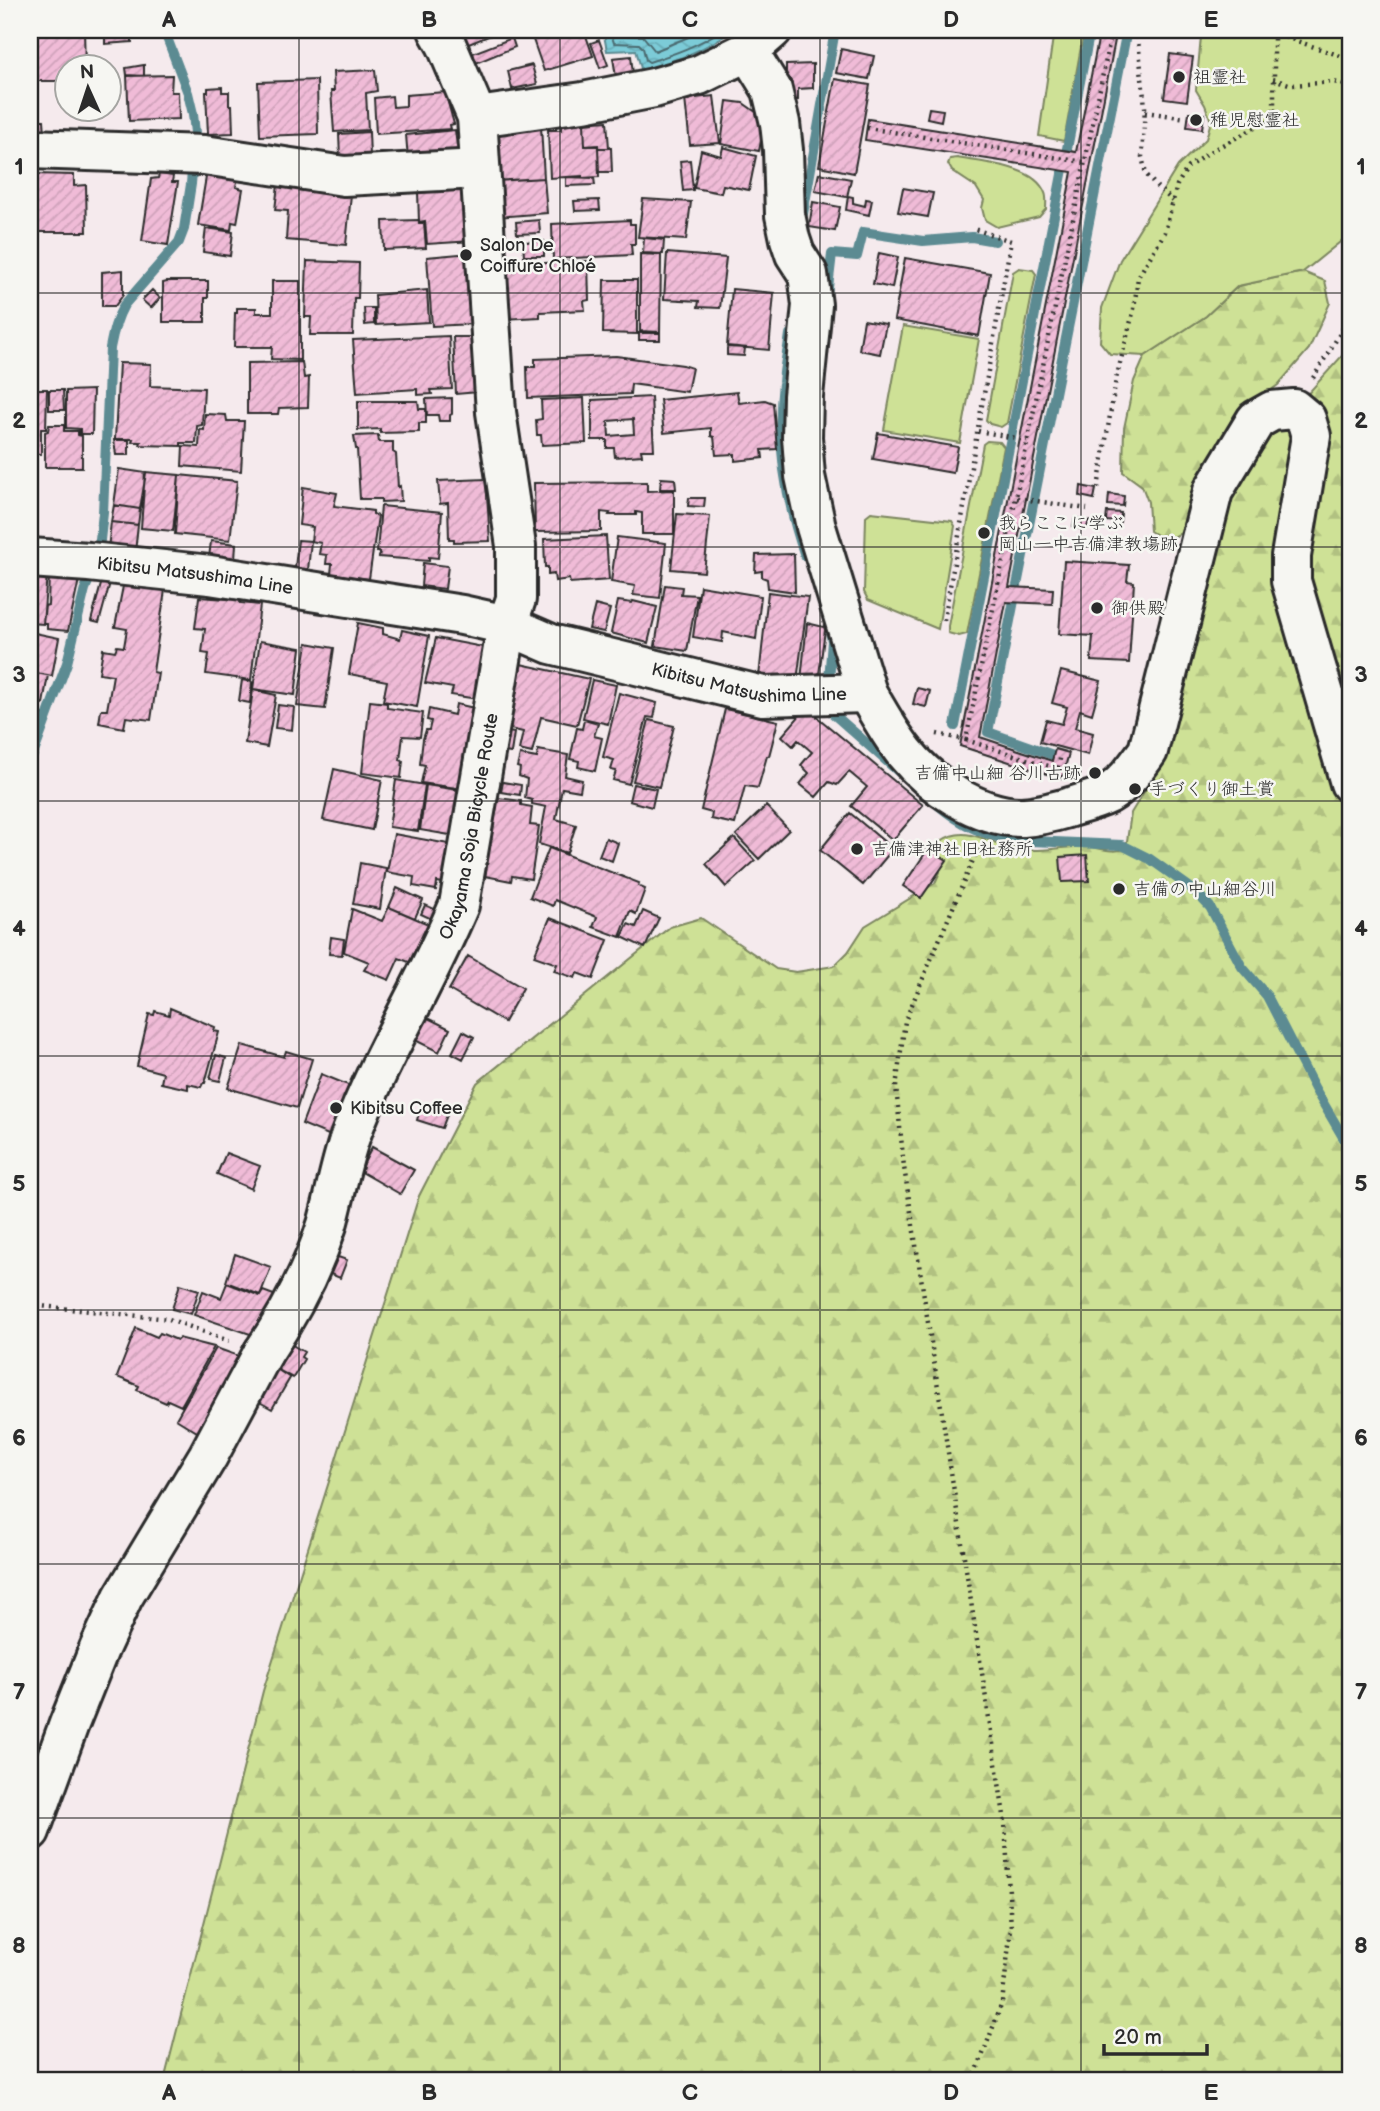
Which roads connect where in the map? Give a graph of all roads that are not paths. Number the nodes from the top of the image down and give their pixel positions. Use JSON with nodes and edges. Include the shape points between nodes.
{"nodes":[{"id":1,"x":438,"y":30,"type":"edge"},
{"id":2,"x":760,"y":40,"type":"edge"},
{"id":3,"x":477,"y":117,"type":"junction"},
{"id":4,"x":30,"y":149,"type":"edge"},
{"id":5,"x":479,"y":169,"type":"junction"},
{"id":6,"x":30,"y":558,"type":"edge"},
{"id":7,"x":507,"y":625,"type":"junction"},
{"id":8,"x":875,"y":708,"type":"junction"},
{"id":9,"x":1350,"y":783,"type":"edge"},
{"id":10,"x":30,"y":1831,"type":"edge"}],
"edges":[{"from":1,"to":3,"type":"main road","name":"Okayama Soja Bicycle Route"},
{"from":2,"to":3,"type":"main road","via":[[699,75],[654,88]]},
{"from":2,"to":8,"type":"main road","name":"Kibitsu Matsushima Line","via":[[780,123],[785,215],[790,239],[808,274],[812,305],[803,396],[805,476],[816,527]]},
{"from":3,"to":5,"type":"main road","name":"Okayama Soja Bicycle Route"},
{"from":4,"to":5,"type":"main road","via":[[204,155],[344,176]]},
{"from":5,"to":7,"type":"main road","name":"Okayama Soja Bicycle Route","via":[[496,412],[516,546],[516,599]]},
{"from":6,"to":7,"type":"main road","name":"Kibitsu Matsushima Line","via":[[209,575]]},
{"from":7,"to":8,"type":"main road","name":"Kibitsu Matsushima Line","via":[[551,644],[763,696]]},
{"from":7,"to":10,"type":"main road","name":"Okayama Soja Bicycle Route","via":[[459,905],[359,1116],[312,1266],[289,1314],[123,1597]]},
{"from":8,"to":9,"type":"main road","via":[[906,754],[930,778],[993,813],[1041,815],[1109,793],[1133,773],[1148,751],[1213,491],[1256,420],[1272,411],[1294,409],[1306,419],[1311,436],[1291,556],[1291,582]]}]}
